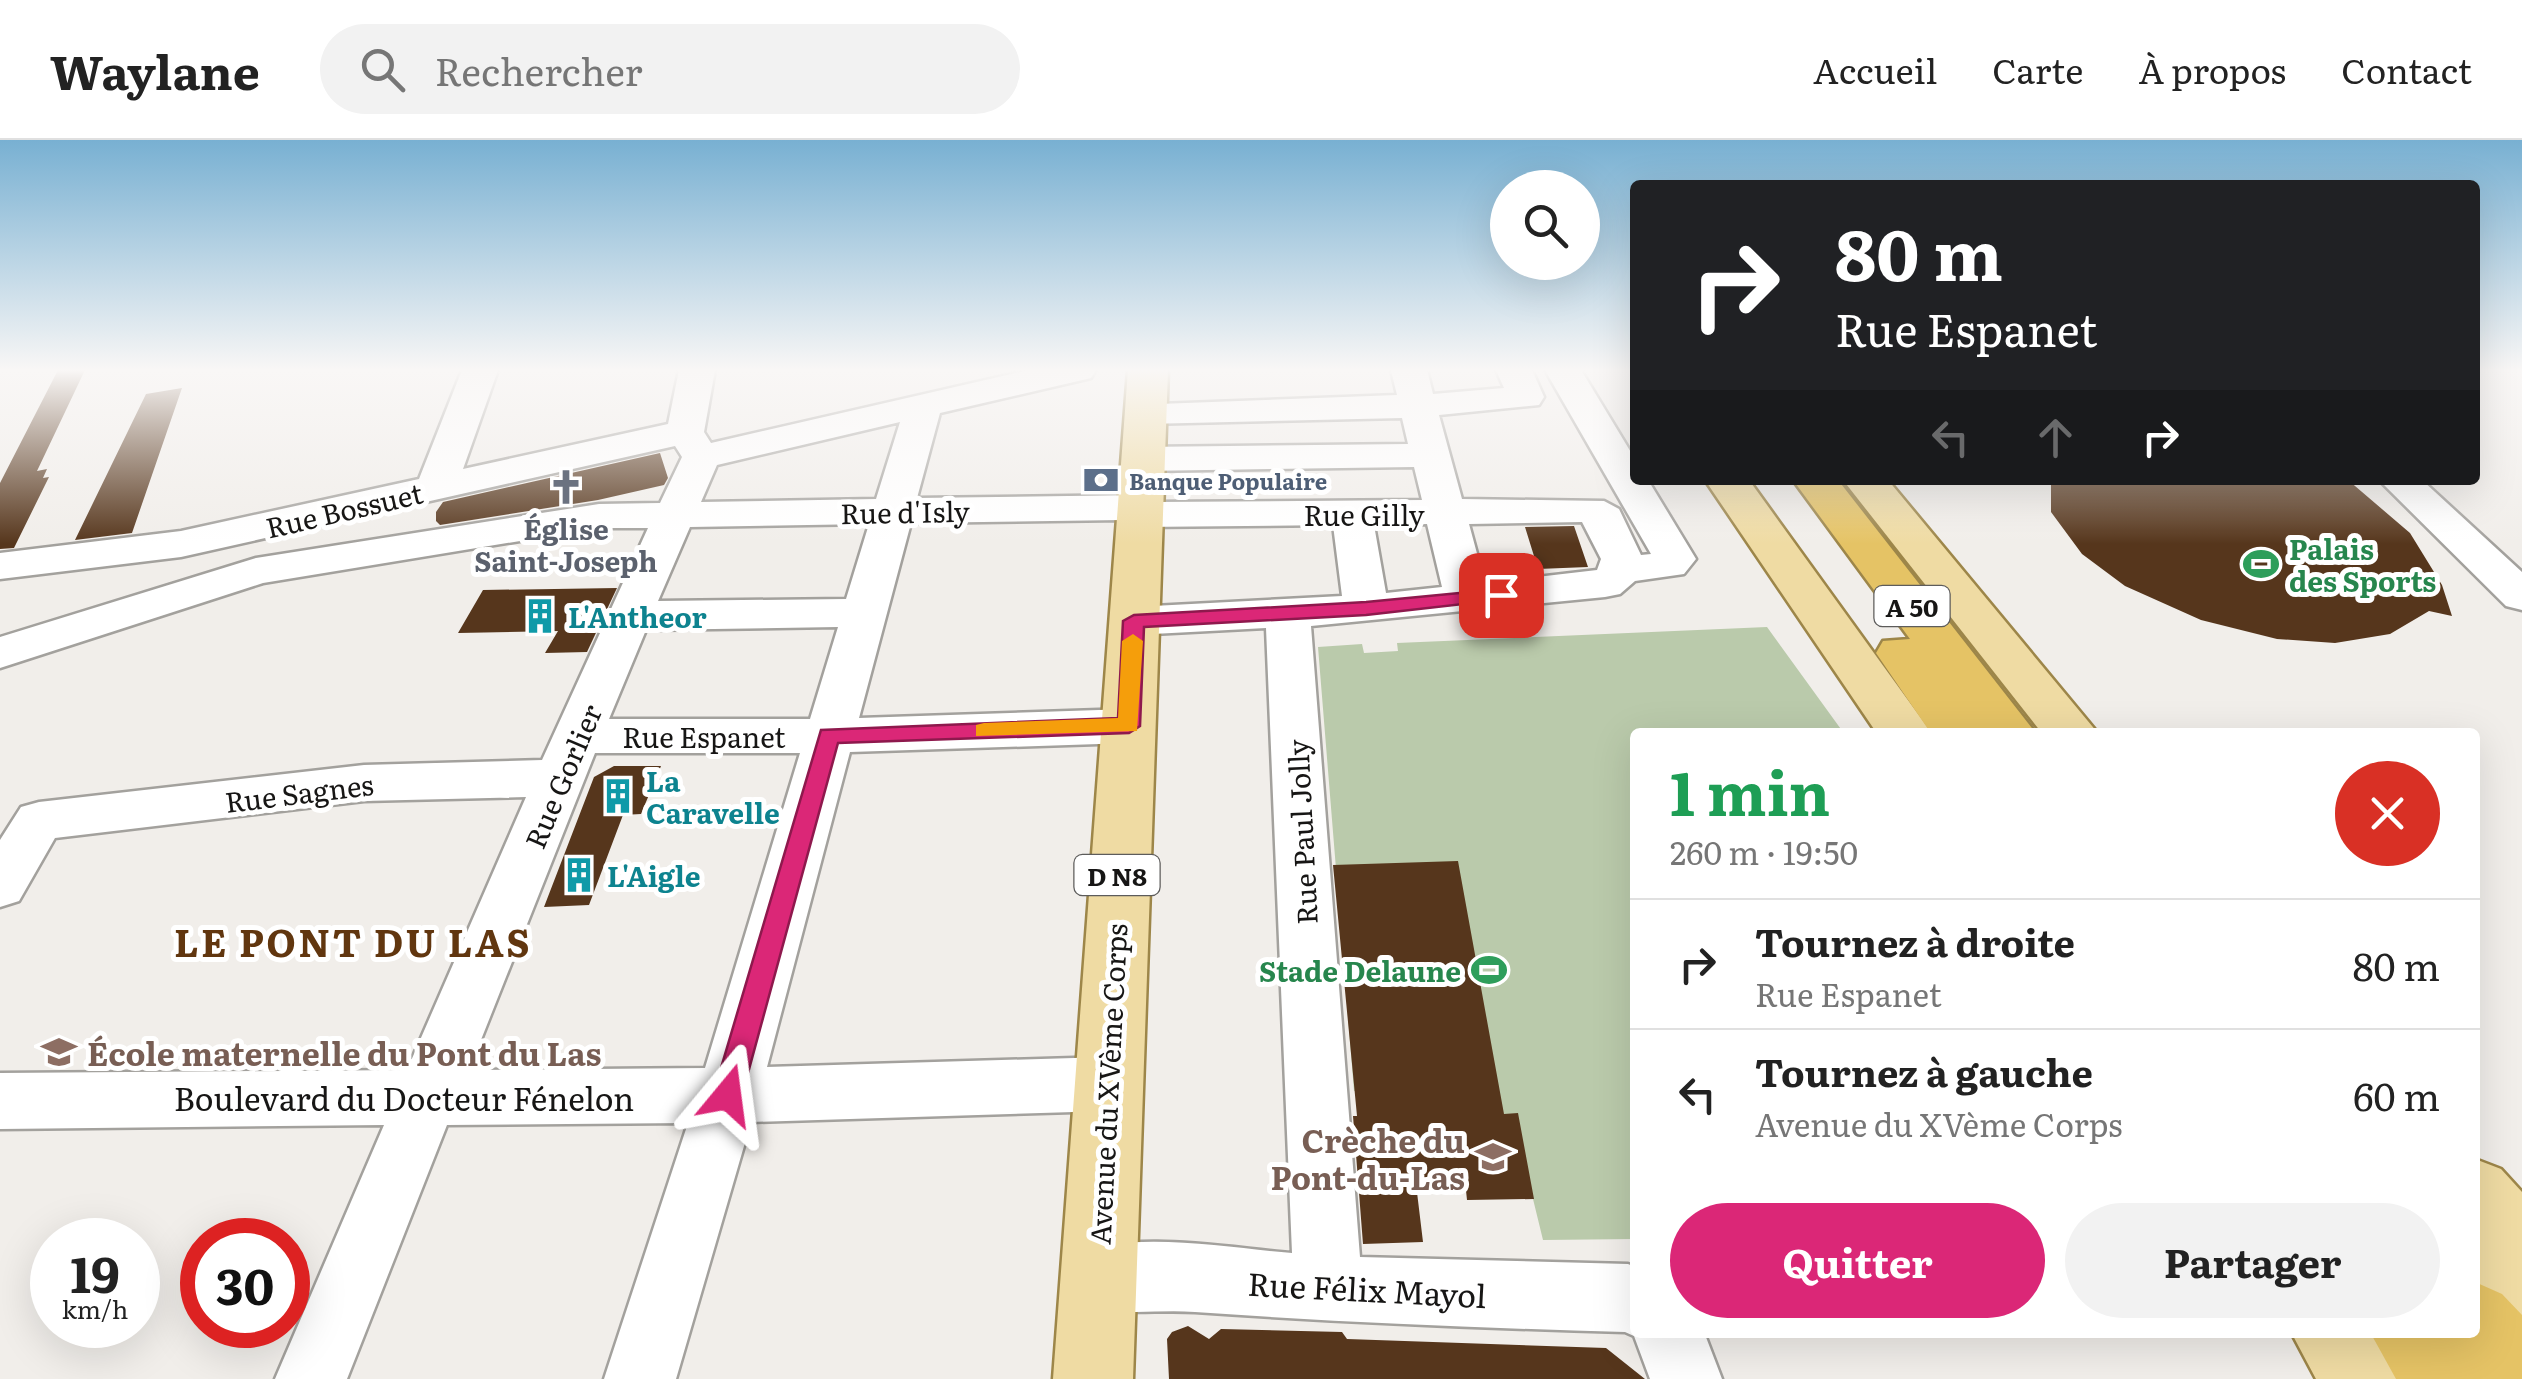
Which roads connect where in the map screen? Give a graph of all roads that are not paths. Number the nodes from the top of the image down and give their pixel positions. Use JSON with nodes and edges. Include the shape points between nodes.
{"nodes":[{"id":1,"x":455,"y":428,"type":"edge"},
{"id":2,"x":693,"y":428,"type":"edge"},
{"id":3,"x":768,"y":428,"type":"edge"},
{"id":4,"x":918,"y":428,"type":"edge"},
{"id":5,"x":1248,"y":428,"type":"edge"},
{"id":6,"x":1425,"y":428,"type":"edge"},
{"id":7,"x":1597,"y":428,"type":"edge"},
{"id":8,"x":692,"y":444,"type":"junction"},
{"id":9,"x":1143,"y":453,"type":"edge"},
{"id":10,"x":1432,"y":455,"type":"junction"},
{"id":11,"x":1630,"y":483,"type":"edge"},
{"id":12,"x":1631,"y":485,"type":"edge"},
{"id":13,"x":1731,"y":485,"type":"edge"},
{"id":14,"x":1780,"y":485,"type":"edge"},
{"id":15,"x":1820,"y":485,"type":"edge"},
{"id":16,"x":1870,"y":485,"type":"edge"},
{"id":17,"x":2405,"y":485,"type":"edge"},
{"id":18,"x":428,"y":490,"type":"junction"},
{"id":19,"x":677,"y":506,"type":"junction"},
{"id":20,"x":894,"y":512,"type":"junction"},
{"id":21,"x":1352,"y":514,"type":"junction"},
{"id":22,"x":1448,"y":514,"type":"junction"},
{"id":23,"x":416,"y":543,"type":"junction"},
{"id":24,"x":0,"y":566,"type":"edge"},
{"id":25,"x":1618,"y":570,"type":"junction"},
{"id":26,"x":2522,"y":596,"type":"edge"},
{"id":27,"x":1467,"y":598,"type":"junction"},
{"id":28,"x":1366,"y":609,"type":"junction"},
{"id":29,"x":864,"y":613,"type":"junction"},
{"id":30,"x":1288,"y":614,"type":"junction"},
{"id":31,"x":631,"y":616,"type":"junction"},
{"id":32,"x":1134,"y":621,"type":"junction"},
{"id":33,"x":0,"y":652,"type":"edge"},
{"id":34,"x":1129,"y":726,"type":"junction"},
{"id":35,"x":1901,"y":728,"type":"edge"},
{"id":36,"x":1955,"y":728,"type":"edge"},
{"id":37,"x":2005,"y":728,"type":"edge"},
{"id":38,"x":2067,"y":728,"type":"edge"},
{"id":39,"x":829,"y":736,"type":"junction"},
{"id":40,"x":569,"y":757,"type":"junction"},
{"id":41,"x":0,"y":886,"type":"edge"},
{"id":42,"x":1107,"y":1084,"type":"junction"},
{"id":43,"x":728,"y":1095,"type":"junction"},
{"id":44,"x":428,"y":1097,"type":"junction"},
{"id":45,"x":0,"y":1101,"type":"edge"},
{"id":46,"x":2480,"y":1200,"type":"edge"},
{"id":47,"x":2522,"y":1246,"type":"edge"},
{"id":48,"x":1098,"y":1278,"type":"junction"},
{"id":49,"x":2480,"y":1283,"type":"edge"},
{"id":50,"x":1328,"y":1290,"type":"junction"},
{"id":51,"x":1630,"y":1299,"type":"edge"},
{"id":52,"x":2480,"y":1326,"type":"edge"},
{"id":53,"x":2522,"y":1336,"type":"edge"},
{"id":54,"x":1670,"y":1338,"type":"edge"},
{"id":55,"x":2334,"y":1338,"type":"edge"},
{"id":56,"x":2414,"y":1338,"type":"edge"},
{"id":57,"x":2522,"y":1375,"type":"edge"},
{"id":58,"x":312,"y":1379,"type":"edge"},
{"id":59,"x":640,"y":1379,"type":"edge"},
{"id":60,"x":1093,"y":1379,"type":"edge"},
{"id":61,"x":1686,"y":1379,"type":"edge"},
{"id":62,"x":2365,"y":1379,"type":"edge"},
{"id":63,"x":2445,"y":1379,"type":"edge"}],
"edges":[{"from":1,"to":18,"type":"street"},
{"from":2,"to":8,"type":"street","name":"Rue Gorlier"},
{"from":3,"to":8,"type":"street","name":"Rue Bossuet"},
{"from":4,"to":20,"type":"street"},
{"from":5,"to":9,"type":"street"},
{"from":6,"to":10,"type":"street"},
{"from":7,"to":11,"type":"street"},
{"from":8,"to":18,"type":"street","name":"Rue Bossuet"},
{"from":8,"to":19,"type":"street","name":"Rue Gorlier"},
{"from":9,"to":10,"type":"street"},
{"from":9,"to":20,"type":"street","name":"Rue d'Isly"},
{"from":9,"to":21,"type":"street","name":"Rue Gilly"},
{"from":9,"to":32,"type":"main road","name":"Avenue du XVème Corps","number":"D N8"},
{"from":10,"to":22,"type":"street"},
{"from":12,"to":25,"type":"street","via":[[1675,559]]},
{"from":13,"to":35,"type":"main road"},
{"from":14,"to":36,"type":"highway","number":"A 50"},
{"from":15,"to":37,"type":"highway","number":"A 50"},
{"from":16,"to":38,"type":"main road"},
{"from":17,"to":26,"type":"street"},
{"from":18,"to":23,"type":"street"},
{"from":18,"to":24,"type":"street","name":"Rue Bossuet","via":[[181,544]]},
{"from":19,"to":20,"type":"street","name":"Rue d'Isly"},
{"from":19,"to":23,"type":"street","name":"Rue d'Isly"},
{"from":19,"to":31,"type":"street","name":"Rue Gorlier"},
{"from":20,"to":29,"type":"street"},
{"from":21,"to":22,"type":"street","name":"Rue Gilly"},
{"from":21,"to":28,"type":"street"},
{"from":22,"to":25,"type":"street","name":"Rue Gilly","via":[[1590,510],[1610,529],[1622,559]]},
{"from":22,"to":27,"type":"street"},
{"from":23,"to":33,"type":"street","name":"Rue d'Isly","via":[[218,580]]},
{"from":25,"to":27,"type":"street","via":[[1605,584]]},
{"from":27,"to":28,"type":"street"},
{"from":28,"to":30,"type":"street"},
{"from":29,"to":31,"type":"street"},
{"from":29,"to":39,"type":"street"},
{"from":30,"to":32,"type":"street"},
{"from":30,"to":50,"type":"street","name":"Rue Paul Jolly"},
{"from":31,"to":40,"type":"street","name":"Rue Gorlier"},
{"from":32,"to":34,"type":"main road","name":"Avenue du XVème Corps","number":"D N8"},
{"from":34,"to":39,"type":"street","name":"Rue Espanet"},
{"from":34,"to":42,"type":"main road","name":"Avenue du XVème Corps","number":"D N8"},
{"from":39,"to":40,"type":"street","name":"Rue Espanet"},
{"from":39,"to":43,"type":"street"},
{"from":40,"to":41,"type":"street","name":"Rue Sagnes","via":[[38,821]]},
{"from":40,"to":44,"type":"street","name":"Rue Gorlier"},
{"from":42,"to":43,"type":"street","name":"Boulevard du Docteur Fénelon"},
{"from":42,"to":48,"type":"main road","name":"Avenue du XVème Corps","number":"D N8"},
{"from":43,"to":44,"type":"street","name":"Boulevard du Docteur Fénelon"},
{"from":43,"to":59,"type":"street"},
{"from":44,"to":45,"type":"street","name":"Boulevard du Docteur Fénelon"},
{"from":44,"to":58,"type":"street","name":"Rue Gorlier"},
{"from":46,"to":47,"type":"main road"},
{"from":48,"to":50,"type":"street","name":"Rue Félix Mayol"},
{"from":48,"to":60,"type":"main road","name":"Avenue du XVème Corps","number":"D N8"},
{"from":49,"to":53,"type":"main road"},
{"from":50,"to":51,"type":"street","name":"Rue Félix Mayol"},
{"from":52,"to":57,"type":"highway"},
{"from":54,"to":61,"type":"street"},
{"from":55,"to":62,"type":"main road"},
{"from":56,"to":63,"type":"highway"}]}
